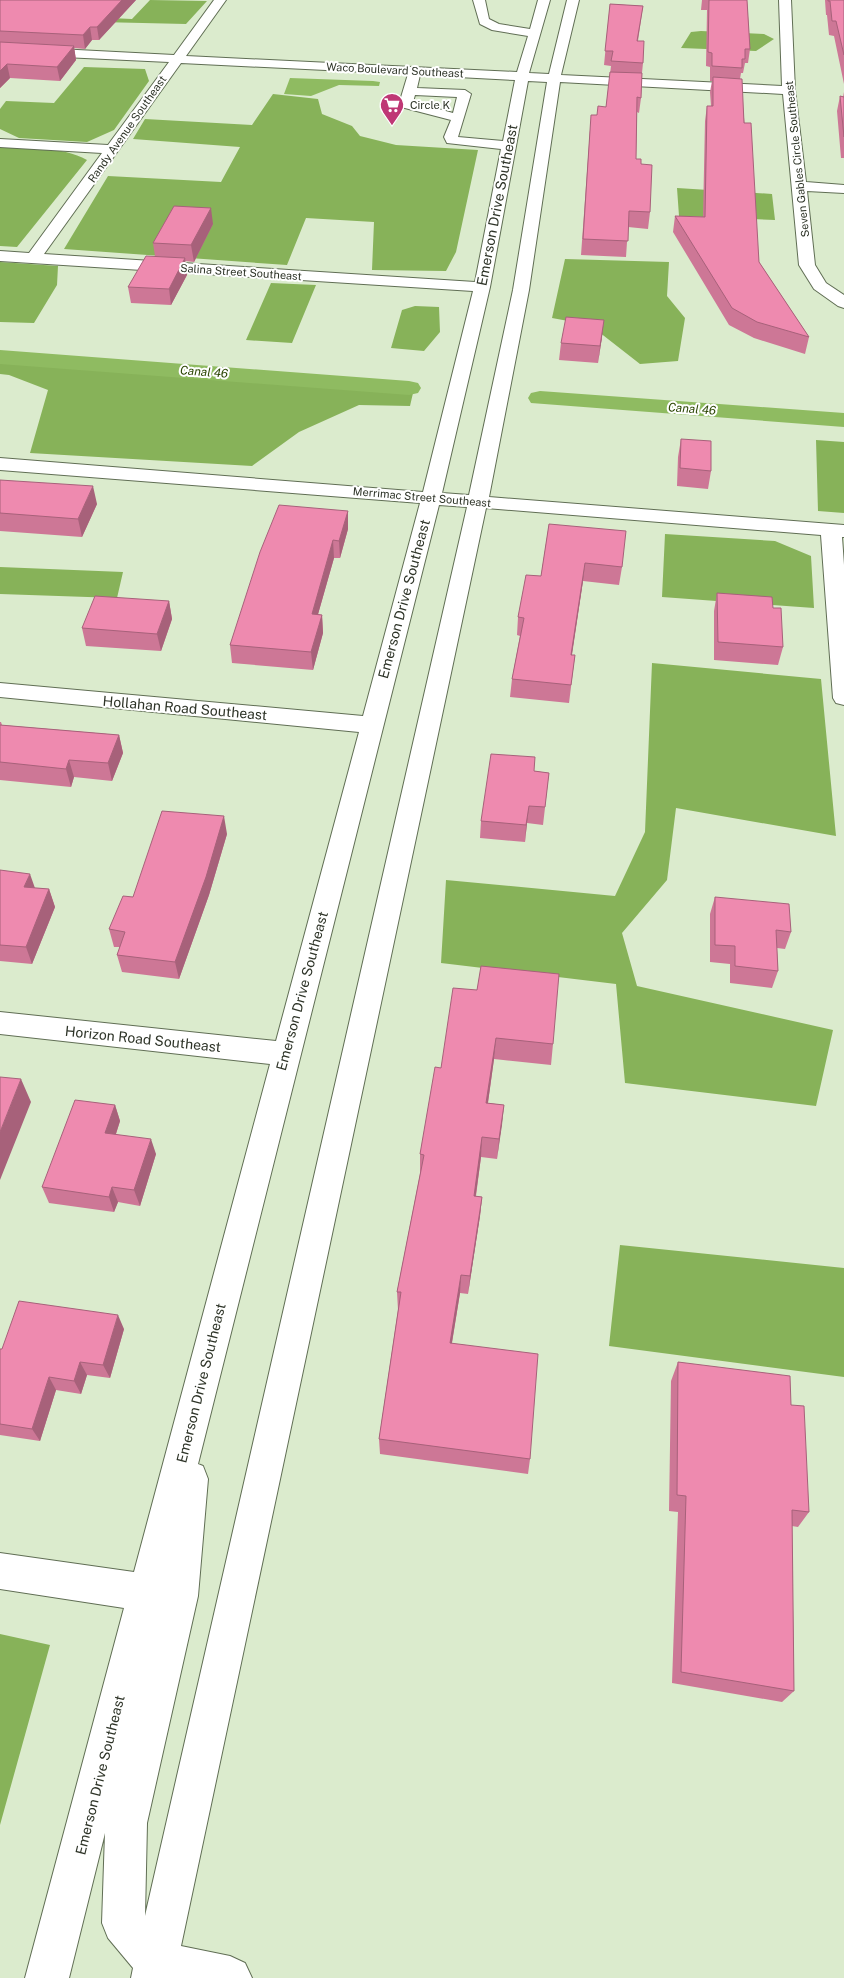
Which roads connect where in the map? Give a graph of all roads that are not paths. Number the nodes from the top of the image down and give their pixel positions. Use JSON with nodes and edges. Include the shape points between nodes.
{"nodes":[{"id":1,"x":220,"y":0,"type":"edge"},
{"id":2,"x":479,"y":0,"type":"edge"},
{"id":3,"x":544,"y":0,"type":"edge"},
{"id":4,"x":573,"y":0,"type":"edge"},
{"id":5,"x":785,"y":0,"type":"edge"},
{"id":6,"x":534,"y":33,"type":"junction"},
{"id":7,"x":0,"y":50,"type":"edge"},
{"id":8,"x":176,"y":59,"type":"junction"},
{"id":9,"x":415,"y":72,"type":"junction"},
{"id":10,"x":522,"y":77,"type":"junction"},
{"id":11,"x":554,"y":79,"type":"junction"},
{"id":12,"x":409,"y":90,"type":"junction"},
{"id":13,"x":789,"y":90,"type":"junction"},
{"id":14,"x":458,"y":118,"type":"junction"},
{"id":15,"x":0,"y":143,"type":"edge"},
{"id":16,"x":509,"y":146,"type":"junction"},
{"id":17,"x":113,"y":149,"type":"junction"},
{"id":18,"x":800,"y":186,"type":"junction"},
{"id":19,"x":844,"y":189,"type":"edge"},
{"id":20,"x":0,"y":256,"type":"edge"},
{"id":21,"x":33,"y":258,"type":"junction"},
{"id":22,"x":482,"y":287,"type":"junction"},
{"id":23,"x":844,"y":302,"type":"edge"},
{"id":24,"x":0,"y":464,"type":"edge"},
{"id":25,"x":431,"y":497,"type":"junction"},
{"id":26,"x":478,"y":501,"type":"junction"},
{"id":27,"x":838,"y":531,"type":"edge"},
{"id":28,"x":0,"y":690,"type":"edge"},
{"id":29,"x":844,"y":698,"type":"edge"},
{"id":30,"x":371,"y":725,"type":"junction"},
{"id":31,"x":0,"y":1023,"type":"edge"},
{"id":32,"x":286,"y":1054,"type":"junction"},
{"id":33,"x":198,"y":1395,"type":"junction"},
{"id":34,"x":0,"y":1571,"type":"edge"},
{"id":35,"x":146,"y":1593,"type":"junction"},
{"id":36,"x":155,"y":1971,"type":"edge"},
{"id":37,"x":47,"y":1978,"type":"edge"},
{"id":38,"x":230,"y":1978,"type":"edge"}],
"edges":[{"from":1,"to":8,"type":"street","name":"Randy Avenue Southeast"},
{"from":2,"to":6,"type":"street","via":[[484,21],[496,28]]},
{"from":3,"to":6,"type":"street","name":"Emerson Drive Southeast"},
{"from":4,"to":11,"type":"street"},
{"from":5,"to":13,"type":"street","name":"Seven Gables Circle Southeast"},
{"from":6,"to":10,"type":"street","name":"Emerson Drive Southeast"},
{"from":7,"to":8,"type":"street","name":"Waco Boulevard Southeast"},
{"from":8,"to":9,"type":"street","name":"Waco Boulevard Southeast"},
{"from":8,"to":17,"type":"street","name":"Randy Avenue Southeast"},
{"from":9,"to":10,"type":"street","name":"Waco Boulevard Southeast"},
{"from":9,"to":12,"type":"street"},
{"from":10,"to":11,"type":"street","name":"Waco Boulevard Southeast"},
{"from":10,"to":16,"type":"street","name":"Emerson Drive Southeast"},
{"from":11,"to":13,"type":"street","name":"Waco Boulevard Southeast"},
{"from":11,"to":26,"type":"street","via":[[521,290]]},
{"from":12,"to":14,"type":"street","via":[[406,104]]},
{"from":12,"to":14,"type":"street","via":[[465,94]]},
{"from":13,"to":18,"type":"street","name":"Seven Gables Circle Southeast"},
{"from":14,"to":16,"type":"street","via":[[452,140]]},
{"from":15,"to":17,"type":"street"},
{"from":16,"to":22,"type":"street","name":"Emerson Drive Southeast"},
{"from":17,"to":21,"type":"street","name":"Randy Avenue Southeast"},
{"from":18,"to":19,"type":"street"},
{"from":18,"to":23,"type":"street","name":"Seven Gables Circle Southeast","via":[[807,265],[820,286]]},
{"from":20,"to":21,"type":"street","name":"Salina Street Southeast"},
{"from":21,"to":22,"type":"street","name":"Salina Street Southeast"},
{"from":22,"to":25,"type":"street","name":"Emerson Drive Southeast"},
{"from":24,"to":25,"type":"street","name":"Merrimac Street Southeast"},
{"from":25,"to":26,"type":"street","name":"Merrimac Street Southeast"},
{"from":25,"to":30,"type":"street","name":"Emerson Drive Southeast"},
{"from":26,"to":27,"type":"street","name":"Merrimac Street Southeast"},
{"from":26,"to":36,"type":"street"},
{"from":27,"to":29,"type":"street"},
{"from":28,"to":30,"type":"street","name":"Hollahan Road Southeast"},
{"from":30,"to":32,"type":"street","name":"Emerson Drive Southeast"},
{"from":31,"to":32,"type":"street","name":"Horizon Road Southeast"},
{"from":32,"to":33,"type":"street","name":"Emerson Drive Southeast"},
{"from":33,"to":35,"type":"street","name":"Emerson Drive Southeast"},
{"from":33,"to":36,"type":"street","via":[[179,1596],[126,1824],[123,1922]]},
{"from":34,"to":35,"type":"street"},
{"from":35,"to":37,"type":"street","name":"Emerson Drive Southeast"},
{"from":36,"to":38,"type":"street"}]}
